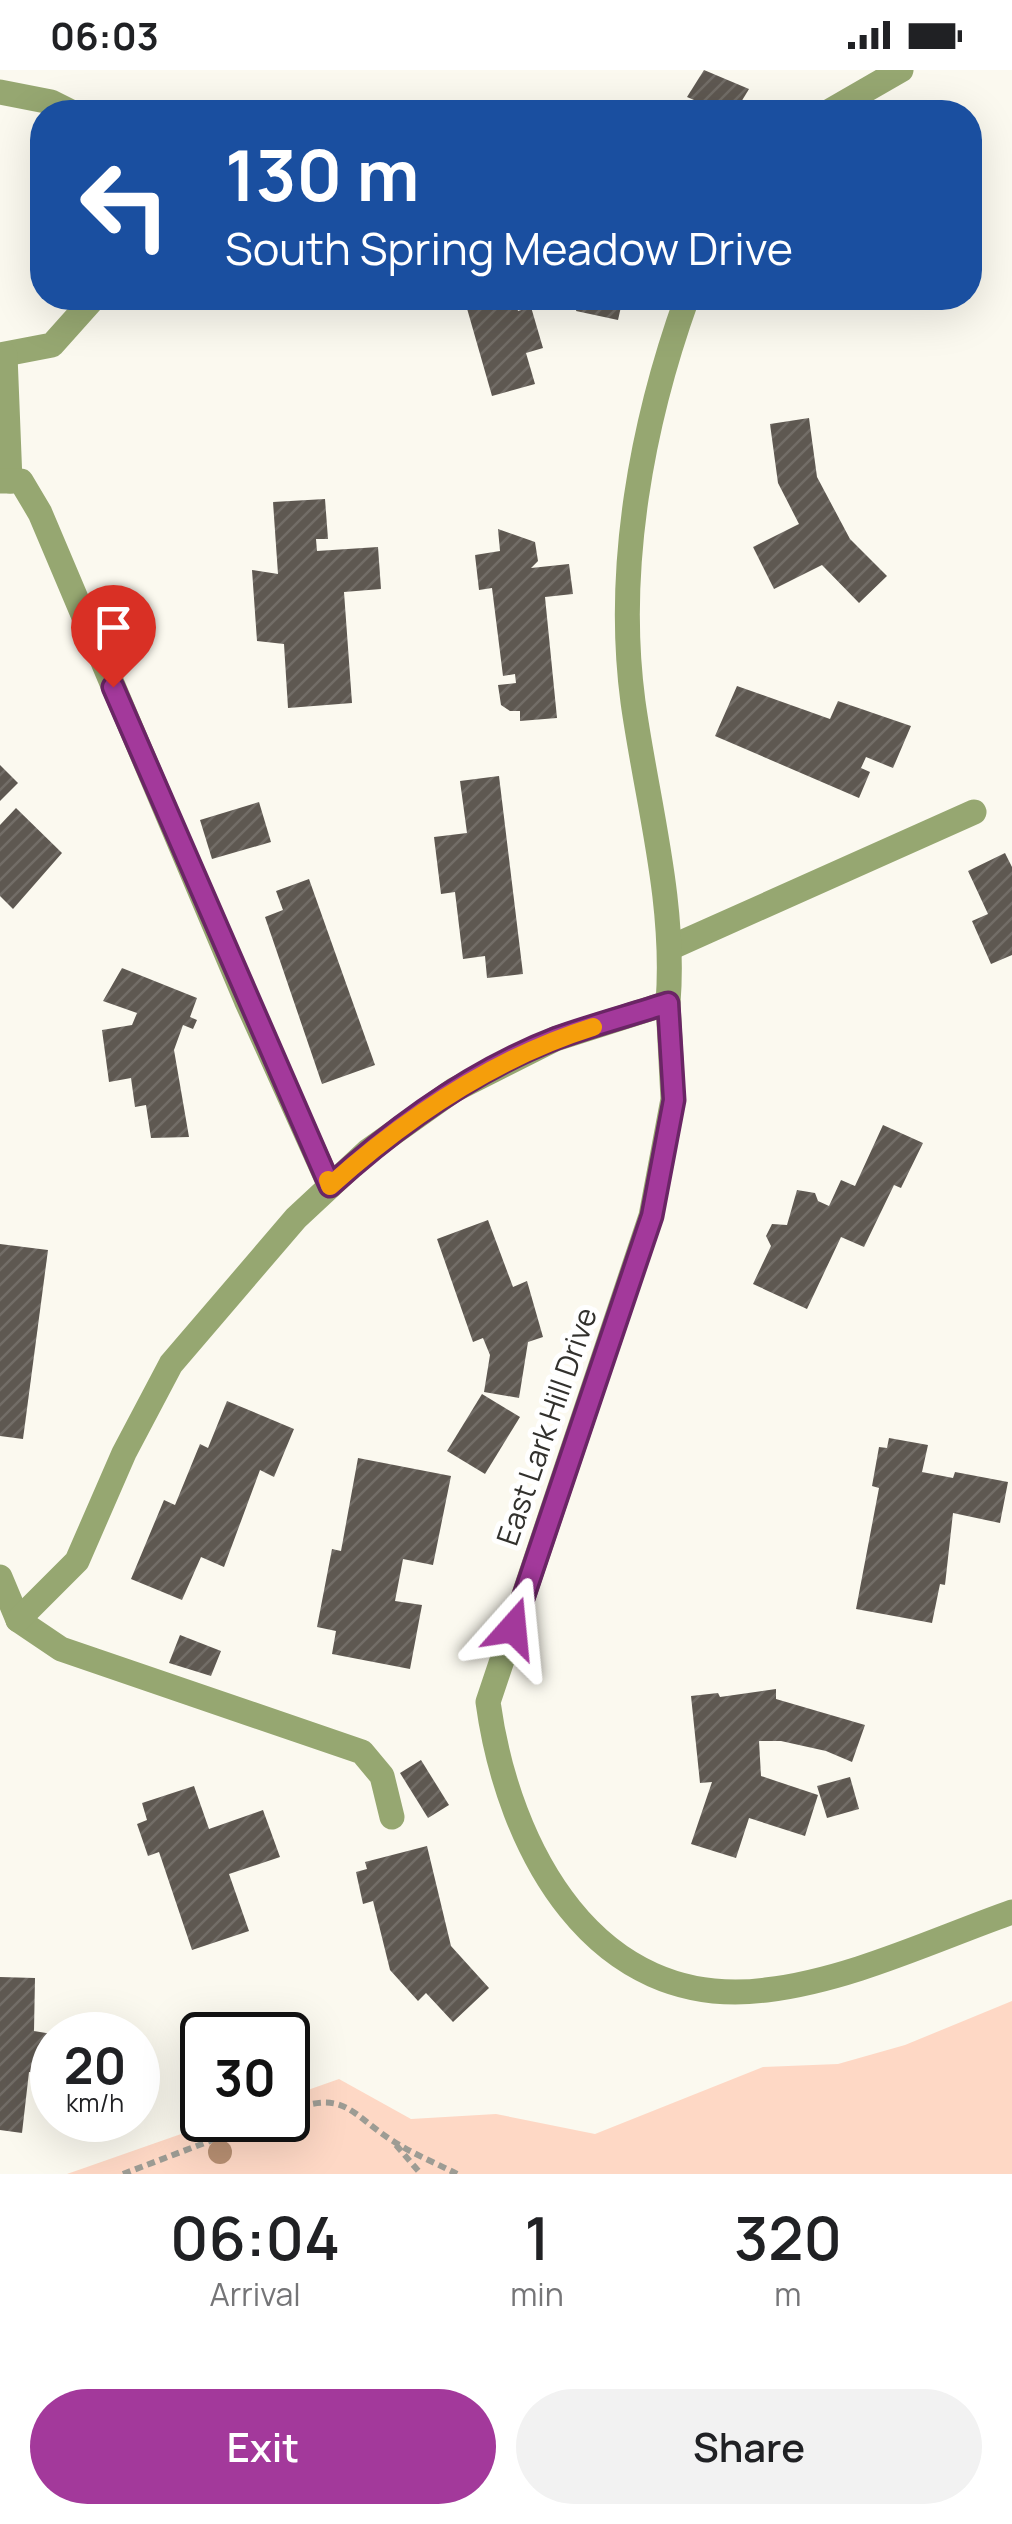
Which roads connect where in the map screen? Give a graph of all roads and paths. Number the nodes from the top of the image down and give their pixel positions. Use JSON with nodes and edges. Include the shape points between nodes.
{"nodes":[{"id":1,"x":901,"y":70,"type":"edge"},
{"id":2,"x":0,"y":92,"type":"edge"},
{"id":3,"x":41,"y":100,"type":"edge"},
{"id":4,"x":849,"y":100,"type":"edge"},
{"id":5,"x":83,"y":310,"type":"edge"},
{"id":6,"x":683,"y":310,"type":"edge"},
{"id":7,"x":2,"y":355,"type":"edge"},
{"id":8,"x":5,"y":481,"type":"edge"},
{"id":9,"x":974,"y":812,"type":"dead end"},
{"id":10,"x":672,"y":946,"type":"junction"},
{"id":11,"x":668,"y":1003,"type":"junction"},
{"id":12,"x":330,"y":1186,"type":"junction"},
{"id":13,"x":0,"y":1577,"type":"edge"},
{"id":14,"x":18,"y":1620,"type":"junction"},
{"id":15,"x":392,"y":1817,"type":"dead end"},
{"id":16,"x":1012,"y":1912,"type":"edge"},
{"id":17,"x":310,"y":2102,"type":"edge"},
{"id":18,"x":392,"y":2140,"type":"junction"},
{"id":19,"x":206,"y":2142,"type":"edge"},
{"id":20,"x":122,"y":2174,"type":"edge"},
{"id":21,"x":421,"y":2174,"type":"edge"},
{"id":22,"x":456,"y":2174,"type":"edge"}],
"edges":[{"from":1,"to":4,"type":"street"},
{"from":2,"to":3,"type":"street"},
{"from":5,"to":7,"type":"street","via":[[52,345]]},
{"from":6,"to":10,"type":"street","name":"East Lark Hill Drive","via":[[661,369],[628,553],[632,697]]},
{"from":7,"to":8,"type":"street"},
{"from":8,"to":12,"type":"street","via":[[20,481],[40,513]]},
{"from":9,"to":10,"type":"street"},
{"from":10,"to":11,"type":"street","name":"East Lark Hill Drive"},
{"from":11,"to":12,"type":"street","via":[[554,1039],[454,1090]]},
{"from":11,"to":16,"type":"street","name":"East Lark Hill Drive","via":[[674,1100],[652,1216],[488,1702],[496,1760],[515,1816],[543,1877],[588,1931],[636,1965],[697,1991],[766,1990],[861,1967]]},
{"from":12,"to":14,"type":"street","via":[[230,1290],[172,1364],[78,1561]]},
{"from":13,"to":14,"type":"street"},
{"from":14,"to":15,"type":"street","via":[[61,1649],[362,1752],[382,1776]]},
{"from":17,"to":18,"type":"path","via":[[349,2106]]},
{"from":18,"to":21,"type":"path"},
{"from":18,"to":22,"type":"path"},
{"from":19,"to":20,"type":"path"}]}
